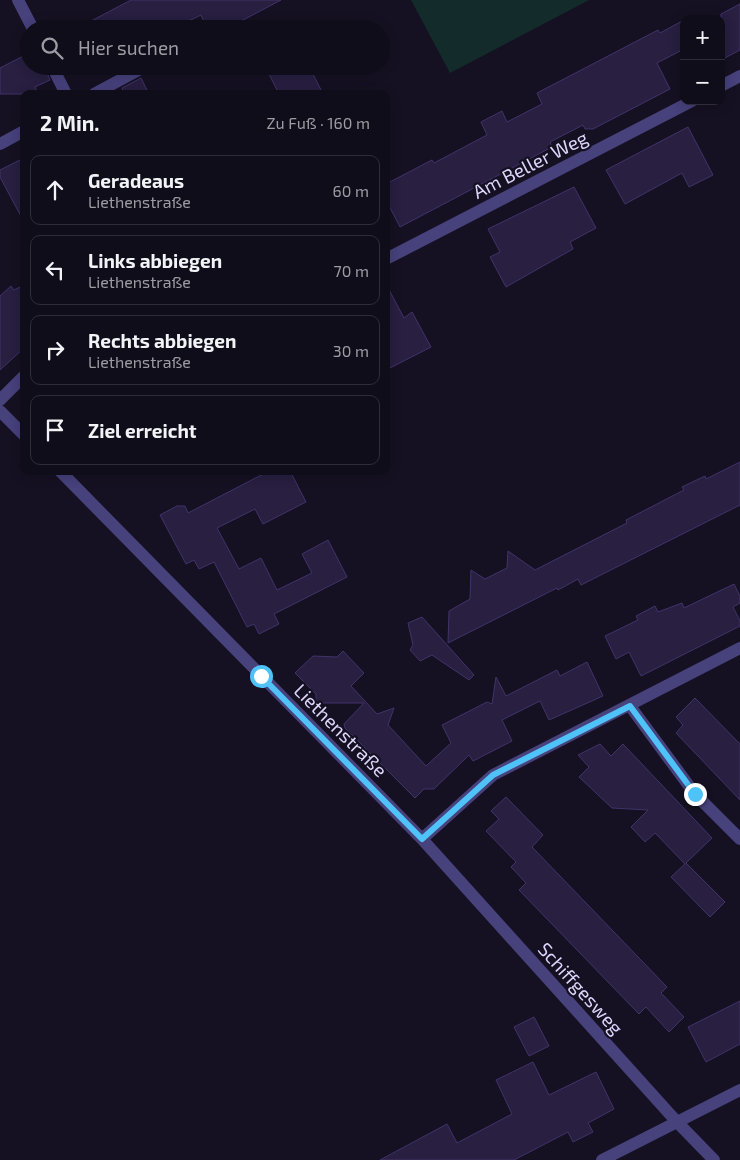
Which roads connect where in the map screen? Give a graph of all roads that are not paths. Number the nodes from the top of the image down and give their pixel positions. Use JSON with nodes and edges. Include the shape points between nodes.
{"nodes":[{"id":1,"x":18,"y":0,"type":"edge"},
{"id":2,"x":28,"y":20,"type":"edge"},
{"id":3,"x":56,"y":75,"type":"edge"},
{"id":4,"x":129,"y":75,"type":"edge"},
{"id":5,"x":740,"y":76,"type":"edge"},
{"id":6,"x":725,"y":84,"type":"edge"},
{"id":7,"x":64,"y":90,"type":"edge"},
{"id":8,"x":101,"y":90,"type":"edge"},
{"id":9,"x":684,"y":105,"type":"edge"},
{"id":10,"x":20,"y":133,"type":"edge"},
{"id":11,"x":0,"y":144,"type":"edge"},
{"id":12,"x":390,"y":257,"type":"edge"},
{"id":13,"x":20,"y":380,"type":"edge"},
{"id":14,"x":0,"y":400,"type":"edge"},
{"id":15,"x":0,"y":410,"type":"edge"},
{"id":16,"x":20,"y":431,"type":"edge"},
{"id":17,"x":64,"y":475,"type":"edge"},
{"id":18,"x":740,"y":648,"type":"edge"},
{"id":19,"x":630,"y":706,"type":"junction"},
{"id":20,"x":422,"y":839,"type":"junction"},
{"id":21,"x":740,"y":839,"type":"edge"},
{"id":22,"x":740,"y":1090,"type":"edge"},
{"id":23,"x":677,"y":1122,"type":"junction"},
{"id":24,"x":602,"y":1160,"type":"edge"},
{"id":25,"x":714,"y":1160,"type":"edge"}],
"edges":[{"from":1,"to":2,"type":"street"},
{"from":3,"to":7,"type":"street"},
{"from":4,"to":8,"type":"street"},
{"from":5,"to":6,"type":"street"},
{"from":9,"to":12,"type":"street","name":"Am Beller Weg"},
{"from":10,"to":11,"type":"street"},
{"from":13,"to":14,"type":"street"},
{"from":15,"to":16,"type":"street"},
{"from":17,"to":20,"type":"street","name":"Liethenstraße"},
{"from":18,"to":19,"type":"street"},
{"from":19,"to":20,"type":"street","via":[[493,775]]},
{"from":19,"to":21,"type":"street","via":[[695,794]]},
{"from":20,"to":23,"type":"street","name":"Schiffgesweg"},
{"from":22,"to":23,"type":"street"},
{"from":23,"to":24,"type":"street"},
{"from":23,"to":25,"type":"street","name":"Schiffgesweg"}]}
